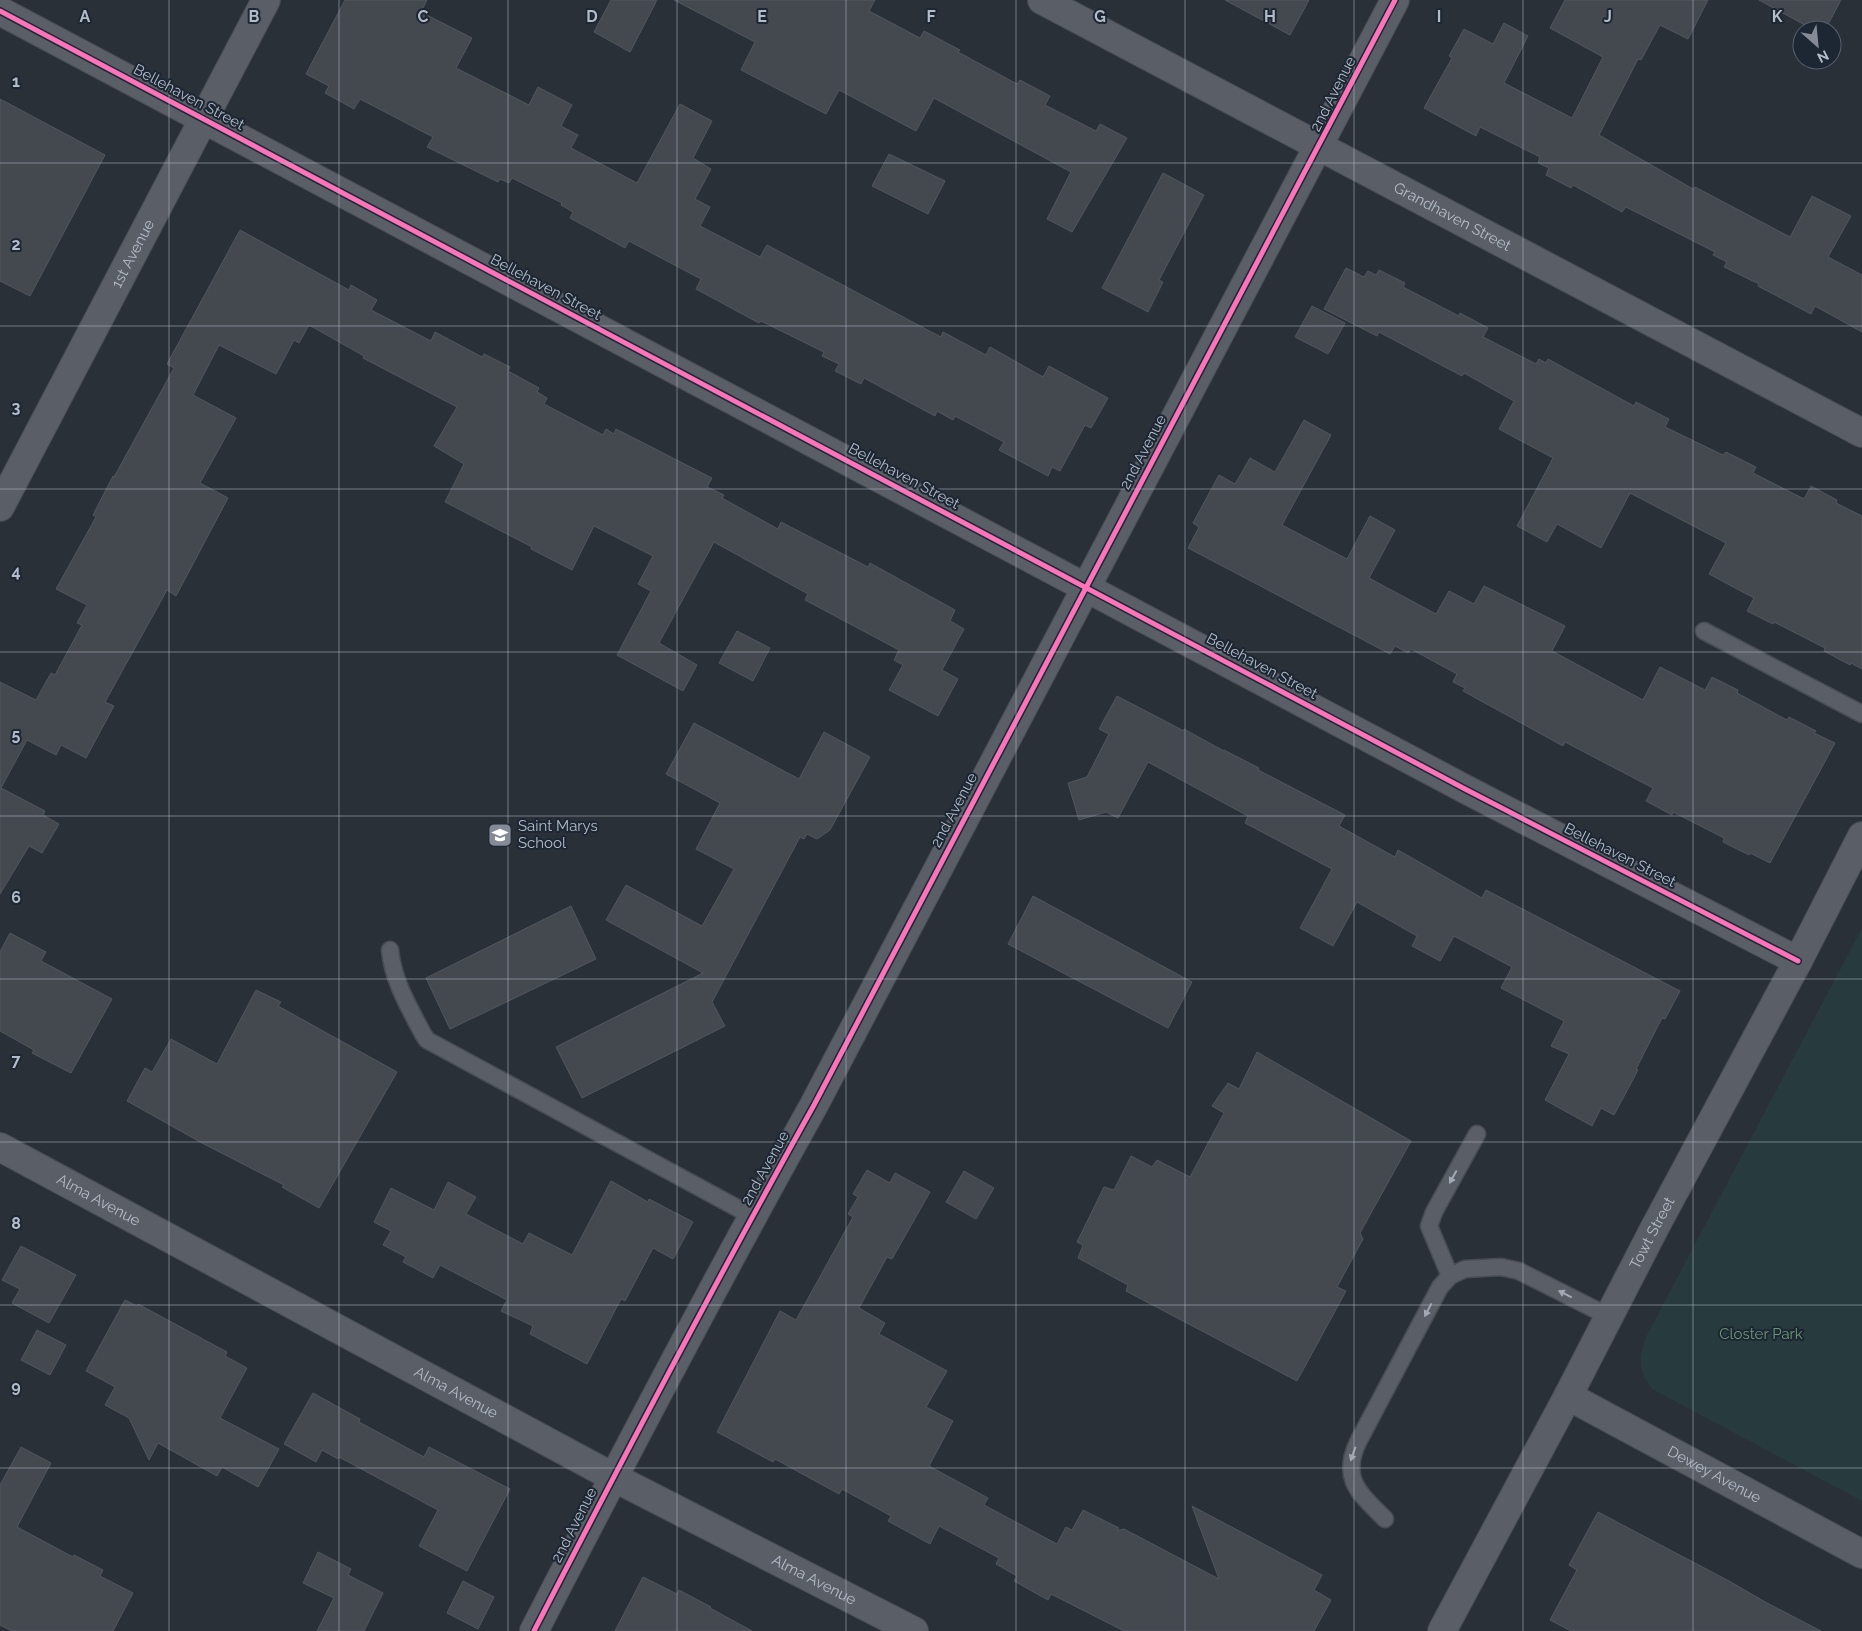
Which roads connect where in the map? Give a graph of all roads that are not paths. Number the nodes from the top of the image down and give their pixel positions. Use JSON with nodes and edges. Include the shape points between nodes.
{"nodes":[{"id":1,"x":266,"y":0,"type":"edge"},
{"id":2,"x":1042,"y":0,"type":"edge"},
{"id":3,"x":1396,"y":0,"type":"edge"},
{"id":4,"x":0,"y":11,"type":"edge"},
{"id":5,"x":205,"y":119,"type":"junction"},
{"id":6,"x":1320,"y":146,"type":"junction"},
{"id":7,"x":1862,"y":433,"type":"edge"},
{"id":8,"x":0,"y":507,"type":"edge"},
{"id":9,"x":1086,"y":586,"type":"junction"},
{"id":10,"x":1704,"y":631,"type":"dead end"},
{"id":11,"x":1862,"y":714,"type":"edge"},
{"id":12,"x":1862,"y":836,"type":"edge"},
{"id":13,"x":390,"y":950,"type":"dead end"},
{"id":14,"x":1798,"y":961,"type":"junction"},
{"id":15,"x":1477,"y":1134,"type":"dead end"},
{"id":16,"x":0,"y":1148,"type":"edge"},
{"id":17,"x":752,"y":1216,"type":"junction"},
{"id":18,"x":1450,"y":1276,"type":"junction"},
{"id":19,"x":1608,"y":1316,"type":"junction"},
{"id":20,"x":1568,"y":1396,"type":"junction"},
{"id":21,"x":613,"y":1477,"type":"junction"},
{"id":22,"x":1385,"y":1519,"type":"dead end"},
{"id":23,"x":1862,"y":1554,"type":"edge"},
{"id":24,"x":534,"y":1631,"type":"edge"},
{"id":25,"x":914,"y":1631,"type":"edge"},
{"id":26,"x":1442,"y":1631,"type":"edge"}],
"edges":[{"from":1,"to":5,"type":"street","name":"1st Avenue"},
{"from":2,"to":6,"type":"street","name":"Grandhaven Street"},
{"from":3,"to":6,"type":"street","name":"2nd Avenue"},
{"from":4,"to":5,"type":"street","name":"Bellehaven Street"},
{"from":5,"to":8,"type":"street","name":"1st Avenue"},
{"from":5,"to":9,"type":"street","name":"Bellehaven Street"},
{"from":6,"to":7,"type":"street","name":"Grandhaven Street"},
{"from":6,"to":9,"type":"street","name":"2nd Avenue"},
{"from":9,"to":14,"type":"street","name":"Bellehaven Street","via":[[1465,789]]},
{"from":9,"to":17,"type":"street","name":"2nd Avenue","via":[[814,1105]]},
{"from":10,"to":11,"type":"lane"},
{"from":12,"to":14,"type":"street","name":"Towt Street"},
{"from":13,"to":17,"type":"lane","via":[[391,966],[398,984],[427,1040]]},
{"from":14,"to":19,"type":"street","name":"Towt Street"},
{"from":15,"to":18,"type":"lane","one_way":true,"via":[[1429,1226]]},
{"from":16,"to":21,"type":"street","name":"Alma Avenue"},
{"from":17,"to":21,"type":"street","name":"2nd Avenue"},
{"from":19,"to":18,"type":"lane","one_way":true,"via":[[1519,1271],[1484,1267],[1465,1269]]},
{"from":18,"to":22,"type":"lane","one_way":true,"via":[[1440,1287],[1363,1432],[1350,1463],[1351,1476],[1357,1488]]},
{"from":19,"to":20,"type":"street","name":"Towt Street"},
{"from":20,"to":23,"type":"street","name":"Dewey Avenue"},
{"from":20,"to":26,"type":"street","name":"Towt Street"},
{"from":21,"to":24,"type":"street","name":"2nd Avenue"},
{"from":21,"to":25,"type":"street","name":"Alma Avenue"}]}
